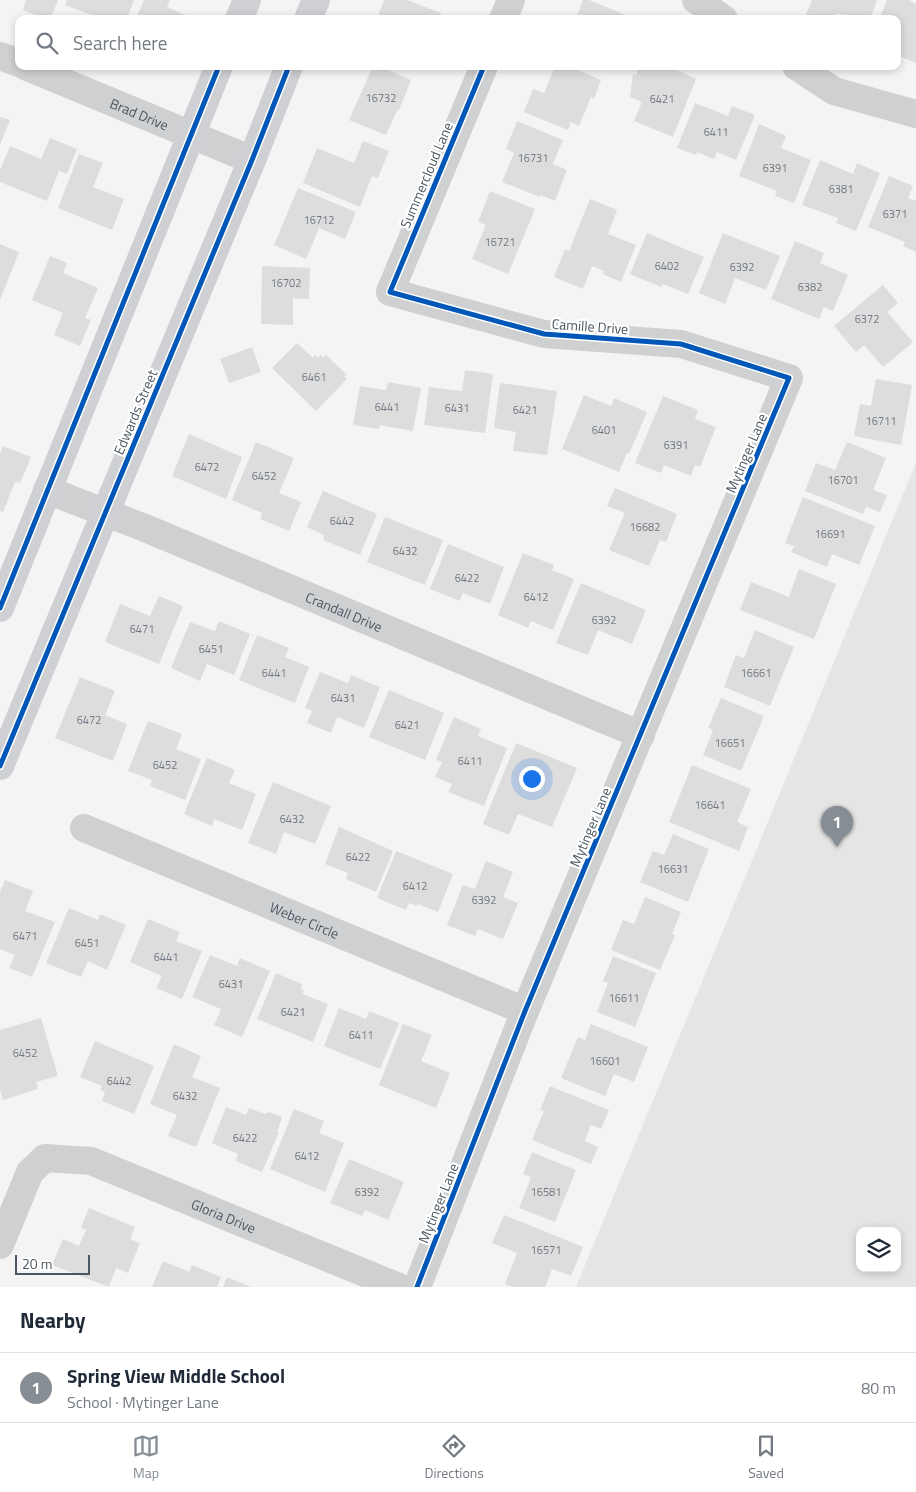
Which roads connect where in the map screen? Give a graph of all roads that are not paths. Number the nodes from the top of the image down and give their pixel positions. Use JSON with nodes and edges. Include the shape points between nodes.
{"nodes":[{"id":1,"x":246,"y":0,"type":"edge"},
{"id":2,"x":316,"y":0,"type":"edge"},
{"id":3,"x":511,"y":0,"type":"edge"},
{"id":4,"x":696,"y":0,"type":"edge"},
{"id":5,"x":240,"y":15,"type":"edge"},
{"id":6,"x":310,"y":15,"type":"edge"},
{"id":7,"x":505,"y":15,"type":"edge"},
{"id":8,"x":718,"y":15,"type":"edge"},
{"id":9,"x":0,"y":56,"type":"edge"},
{"id":10,"x":15,"y":62,"type":"edge"},
{"id":11,"x":35,"y":70,"type":"edge"},
{"id":12,"x":217,"y":70,"type":"edge"},
{"id":13,"x":287,"y":70,"type":"edge"},
{"id":14,"x":482,"y":70,"type":"edge"},
{"id":15,"x":802,"y":70,"type":"edge"},
{"id":16,"x":916,"y":114,"type":"edge"},
{"id":17,"x":190,"y":135,"type":"junction"},
{"id":18,"x":252,"y":160,"type":"junction"},
{"id":19,"x":390,"y":292,"type":"joint"},
{"id":20,"x":789,"y":378,"type":"joint"},
{"id":21,"x":48,"y":490,"type":"junction"},
{"id":22,"x":106,"y":514,"type":"junction"},
{"id":23,"x":0,"y":608,"type":"edge"},
{"id":24,"x":641,"y":735,"type":"junction"},
{"id":25,"x":0,"y":766,"type":"edge"},
{"id":26,"x":84,"y":828,"type":"dead end"},
{"id":27,"x":525,"y":1011,"type":"junction"},
{"id":28,"x":0,"y":1244,"type":"edge"},
{"id":29,"x":399,"y":1287,"type":"edge"},
{"id":30,"x":416,"y":1287,"type":"edge"}],
"edges":[{"from":1,"to":5,"type":"main road"},
{"from":2,"to":6,"type":"main road"},
{"from":3,"to":7,"type":"street"},
{"from":4,"to":8,"type":"street"},
{"from":9,"to":10,"type":"street"},
{"from":11,"to":17,"type":"street","name":"Brad Drive"},
{"from":12,"to":17,"type":"main road"},
{"from":13,"to":18,"type":"main road","name":"Edwards Street"},
{"from":14,"to":19,"type":"street","name":"Summercloud Lane"},
{"from":15,"to":16,"type":"street","via":[[834,91]]},
{"from":17,"to":18,"type":"street","name":"Brad Drive"},
{"from":17,"to":21,"type":"main road"},
{"from":18,"to":22,"type":"main road","name":"Edwards Street"},
{"from":19,"to":20,"type":"street","name":"Camille Drive","via":[[544,334],[681,344]]},
{"from":20,"to":24,"type":"street","name":"Mytinger Lane"},
{"from":21,"to":22,"type":"street","name":"Crandall Drive"},
{"from":21,"to":23,"type":"main road"},
{"from":22,"to":24,"type":"street","name":"Crandall Drive"},
{"from":22,"to":25,"type":"main road","name":"Edwards Street"},
{"from":24,"to":27,"type":"street","name":"Mytinger Lane"},
{"from":26,"to":27,"type":"street","name":"Weber Circle"},
{"from":27,"to":30,"type":"street","name":"Mytinger Lane"},
{"from":28,"to":29,"type":"street","name":"Gloria Drive","via":[[30,1172],[45,1158],[91,1161]]}]}
